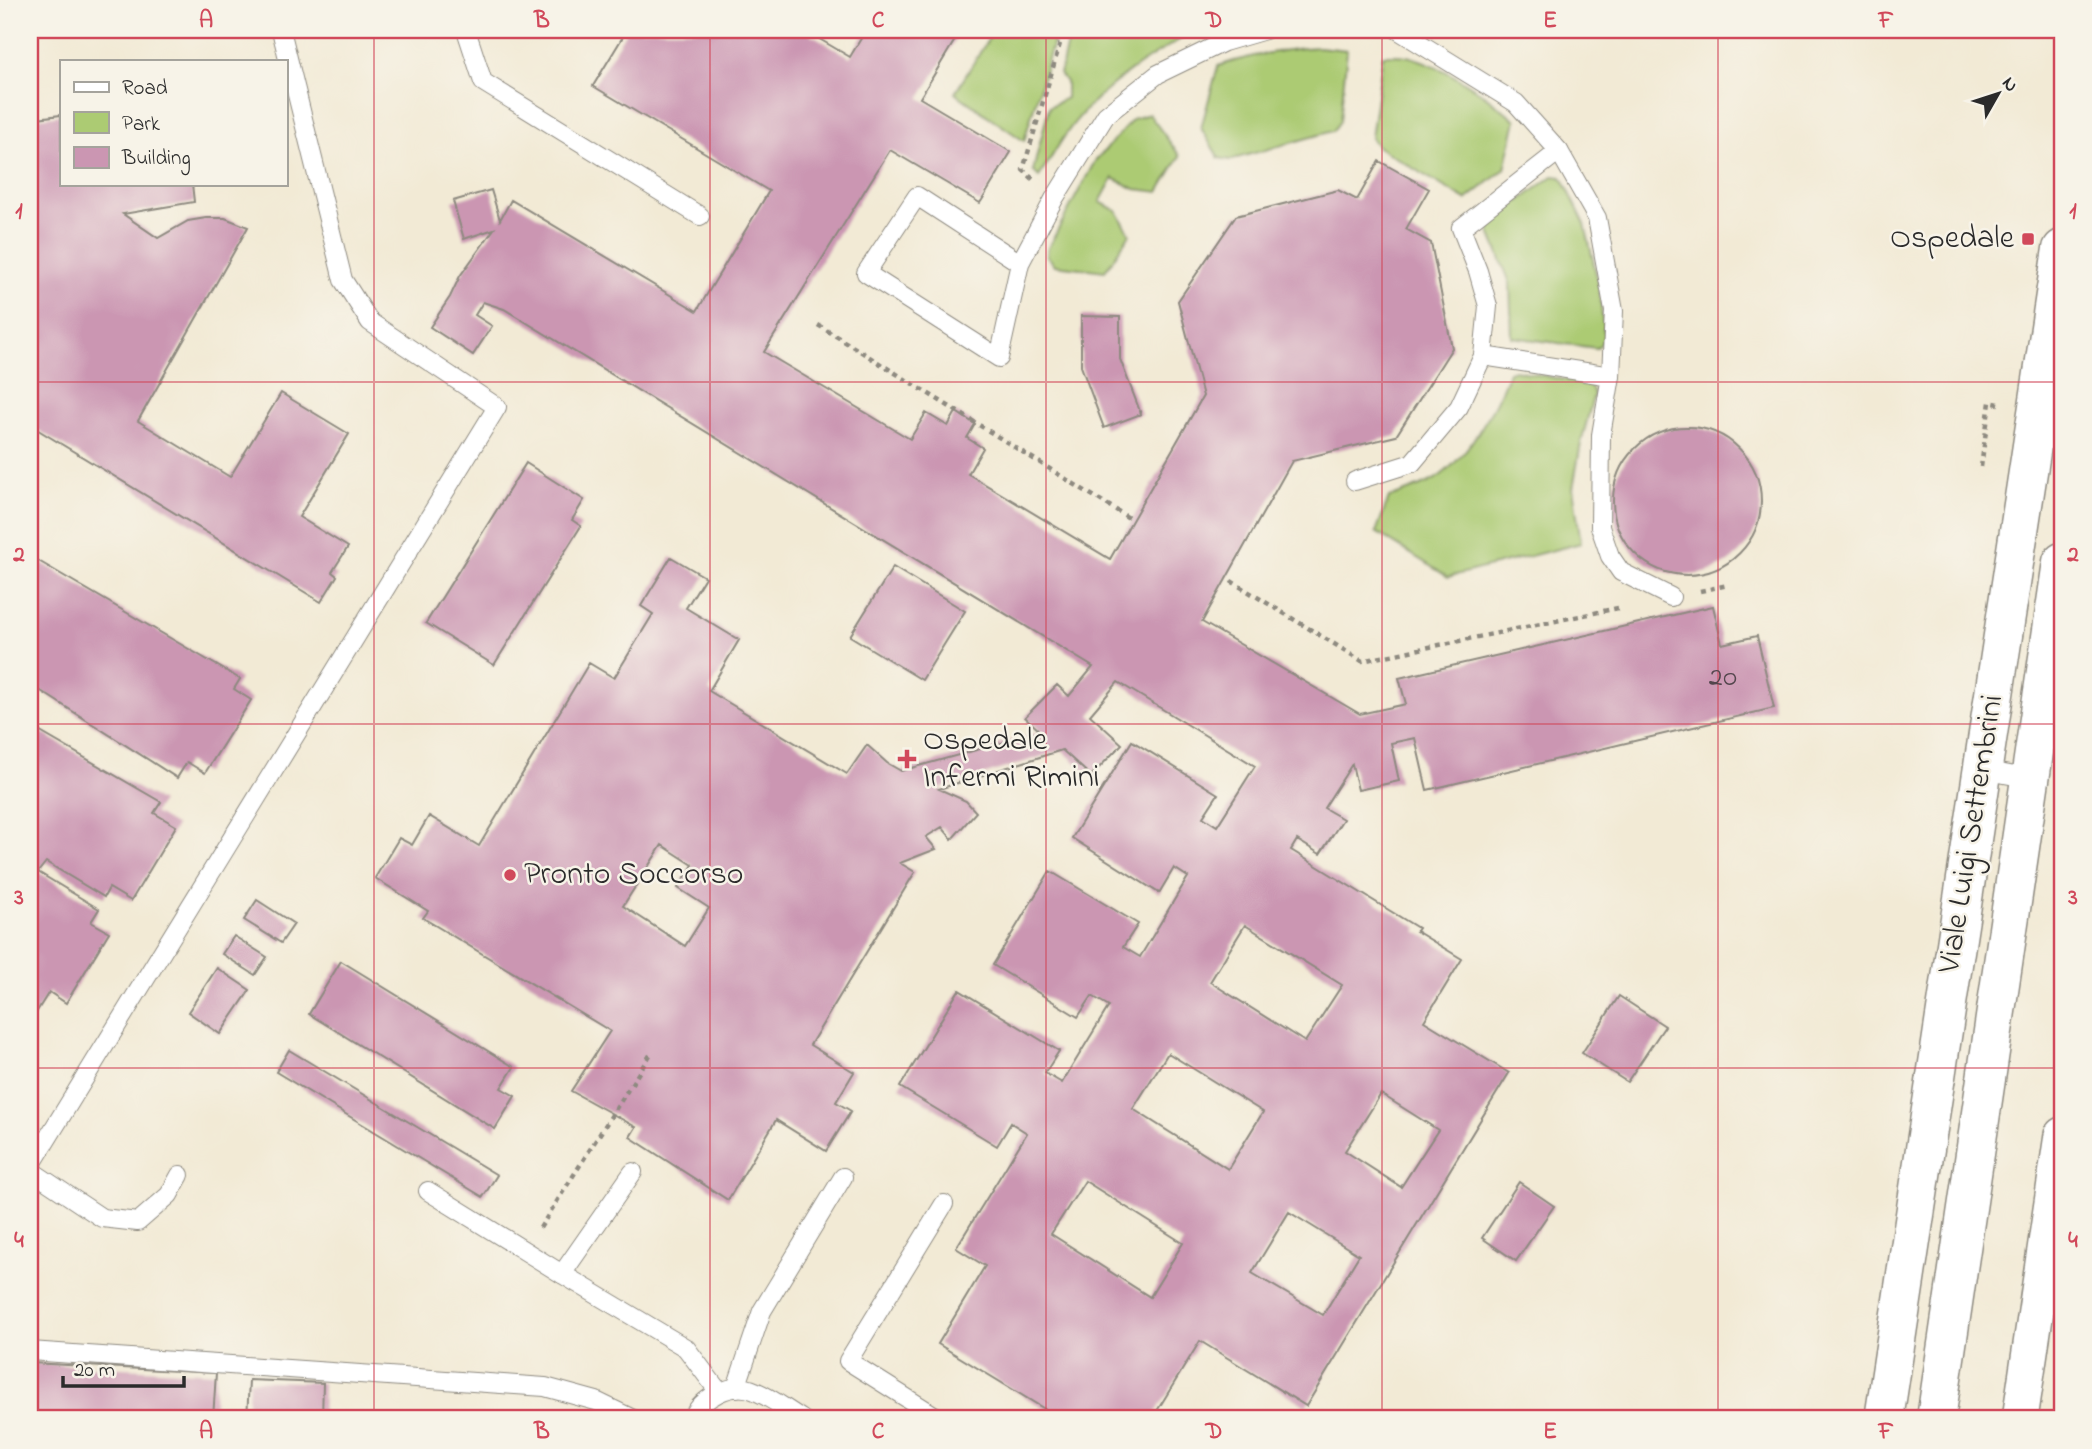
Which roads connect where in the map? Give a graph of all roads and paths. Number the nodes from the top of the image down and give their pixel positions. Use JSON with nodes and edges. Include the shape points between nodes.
{"nodes":[{"id":1,"x":281,"y":30,"type":"edge"},
{"id":2,"x":466,"y":30,"type":"edge"},
{"id":3,"x":1064,"y":30,"type":"edge"},
{"id":4,"x":1265,"y":30,"type":"edge"},
{"id":5,"x":1398,"y":30,"type":"edge"},
{"id":6,"x":1559,"y":151,"type":"junction"},
{"id":7,"x":1054,"y":199,"type":"junction"},
{"id":8,"x":700,"y":216,"type":"dead end"},
{"id":9,"x":2062,"y":249,"type":"edge"},
{"id":10,"x":1020,"y":262,"type":"junction"},
{"id":11,"x":818,"y":325,"type":"dead end"},
{"id":12,"x":1483,"y":356,"type":"junction"},
{"id":13,"x":1611,"y":376,"type":"junction"},
{"id":14,"x":1990,"y":402,"type":"dead end"},
{"id":15,"x":1981,"y":467,"type":"dead end"},
{"id":16,"x":1355,"y":481,"type":"dead end"},
{"id":17,"x":1132,"y":520,"type":"dead end"},
{"id":18,"x":2062,"y":562,"type":"edge"},
{"id":19,"x":1231,"y":581,"type":"dead end"},
{"id":20,"x":1671,"y":597,"type":"joint"},
{"id":21,"x":1983,"y":770,"type":"junction"},
{"id":22,"x":2031,"y":779,"type":"junction"},
{"id":23,"x":650,"y":1055,"type":"dead end"},
{"id":24,"x":2062,"y":1135,"type":"edge"},
{"id":25,"x":30,"y":1168,"type":"edge"},
{"id":26,"x":633,"y":1172,"type":"dead end"},
{"id":27,"x":180,"y":1175,"type":"dead end"},
{"id":28,"x":843,"y":1177,"type":"dead end"},
{"id":29,"x":428,"y":1191,"type":"dead end"},
{"id":30,"x":944,"y":1204,"type":"dead end"},
{"id":31,"x":540,"y":1228,"type":"dead end"},
{"id":32,"x":562,"y":1275,"type":"junction"},
{"id":33,"x":30,"y":1351,"type":"edge"},
{"id":34,"x":727,"y":1390,"type":"junction"},
{"id":35,"x":633,"y":1419,"type":"edge"},
{"id":36,"x":692,"y":1419,"type":"edge"},
{"id":37,"x":802,"y":1419,"type":"edge"},
{"id":38,"x":940,"y":1419,"type":"edge"},
{"id":39,"x":1884,"y":1419,"type":"edge"},
{"id":40,"x":1936,"y":1419,"type":"edge"},
{"id":41,"x":2020,"y":1419,"type":"edge"}],
"edges":[{"from":1,"to":25,"type":"lane","via":[[343,280],[370,322],[497,407]]},
{"from":2,"to":8,"type":"lane","via":[[483,82]]},
{"from":3,"to":7,"type":"path","via":[[1023,170]]},
{"from":4,"to":7,"type":"lane","via":[[1224,42],[1158,74],[1107,115]]},
{"from":5,"to":6,"type":"lane","via":[[1516,103]]},
{"from":6,"to":12,"type":"lane","via":[[1461,228],[1488,306]]},
{"from":6,"to":13,"type":"lane","via":[[1597,218],[1614,311]]},
{"from":7,"to":10,"type":"lane"},
{"from":9,"to":21,"type":"main road","name":"Viale Luigi Settembrini"},
{"from":10,"to":10,"type":"lane","via":[[917,196],[866,273],[999,358]]},
{"from":11,"to":17,"type":"path"},
{"from":12,"to":13,"type":"lane"},
{"from":12,"to":16,"type":"lane","via":[[1459,407],[1412,463]]},
{"from":13,"to":20,"type":"lane","via":[[1601,435],[1600,527],[1621,572]]},
{"from":14,"to":15,"type":"path"},
{"from":18,"to":22,"type":"main road","name":"Viale Luigi Settembrini"},
{"from":19,"to":20,"type":"path","via":[[1362,661]]},
{"from":21,"to":22,"type":"lane"},
{"from":21,"to":39,"type":"main road","name":"Viale Luigi Settembrini"},
{"from":22,"to":40,"type":"main road","name":"Viale Luigi Settembrini"},
{"from":23,"to":31,"type":"path"},
{"from":24,"to":41,"type":"street"},
{"from":25,"to":27,"type":"lane","via":[[102,1218],[138,1222],[169,1195]]},
{"from":26,"to":32,"type":"lane"},
{"from":28,"to":34,"type":"lane","via":[[762,1311]]},
{"from":29,"to":32,"type":"lane"},
{"from":30,"to":38,"type":"lane","via":[[848,1361]]},
{"from":32,"to":34,"type":"lane","via":[[686,1348]]},
{"from":33,"to":35,"type":"lane","via":[[545,1387],[596,1401]]},
{"from":34,"to":36,"type":"lane","via":[[704,1402]]},
{"from":34,"to":37,"type":"lane","via":[[753,1390]]}]}
